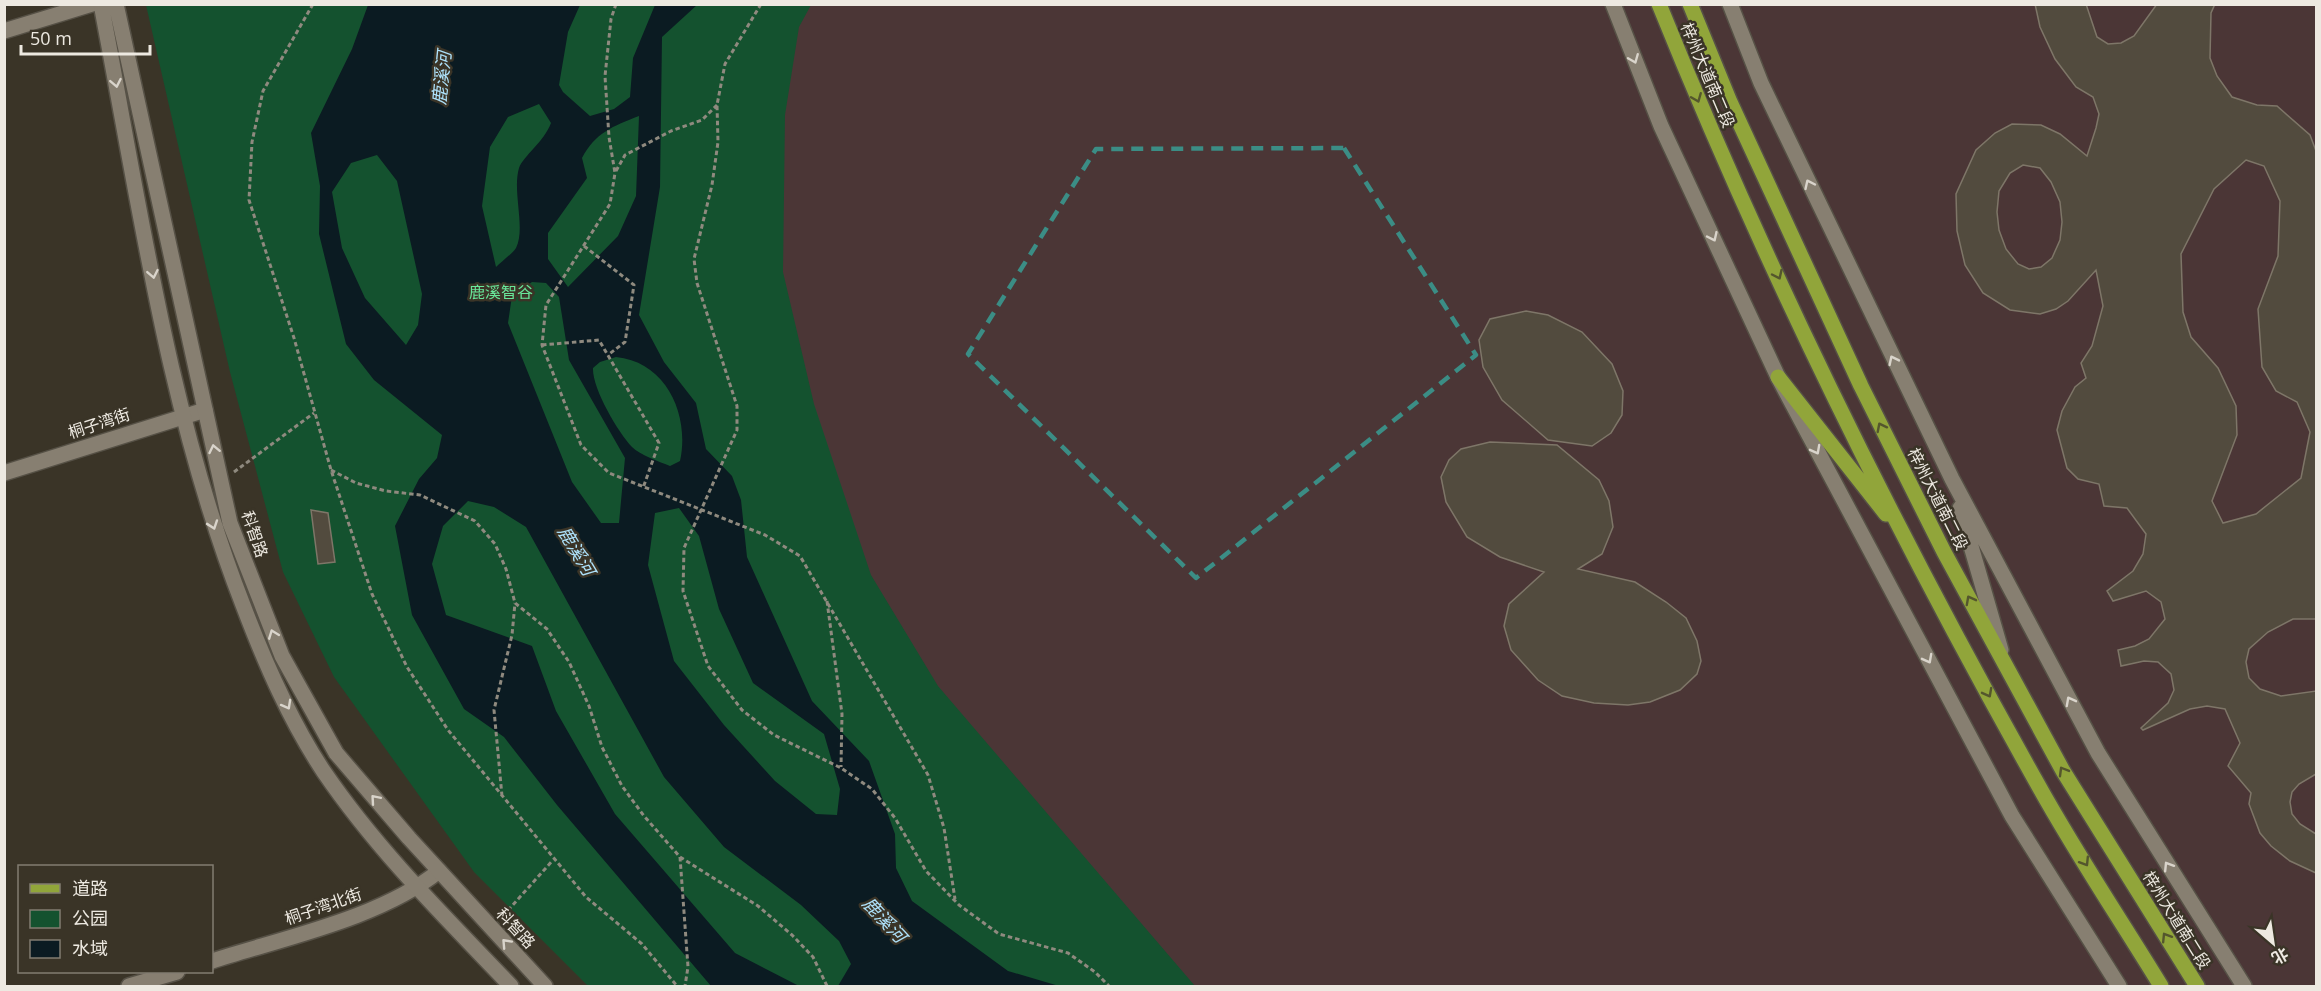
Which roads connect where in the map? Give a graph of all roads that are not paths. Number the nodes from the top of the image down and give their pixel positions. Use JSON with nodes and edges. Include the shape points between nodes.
{"nodes":[{"id":1,"x":92,"y":4,"type":"edge"},
{"id":2,"x":101,"y":4,"type":"edge"},
{"id":3,"x":116,"y":4,"type":"edge"},
{"id":4,"x":1613,"y":4,"type":"edge"},
{"id":5,"x":1659,"y":4,"type":"edge"},
{"id":6,"x":1690,"y":4,"type":"edge"},
{"id":7,"x":1730,"y":4,"type":"edge"},
{"id":8,"x":4,"y":32,"type":"edge"},
{"id":9,"x":1778,"y":377,"type":"junction"},
{"id":10,"x":205,"y":410,"type":"junction"},
{"id":11,"x":183,"y":414,"type":"junction"},
{"id":12,"x":4,"y":473,"type":"edge"},
{"id":13,"x":1952,"y":479,"type":"junction"},
{"id":14,"x":1905,"y":538,"type":"junction"},
{"id":15,"x":2006,"y":667,"type":"junction"},
{"id":16,"x":438,"y":871,"type":"junction"},
{"id":17,"x":418,"y":888,"type":"junction"},
{"id":18,"x":213,"y":961,"type":"edge"},
{"id":19,"x":174,"y":973,"type":"edge"},
{"id":20,"x":129,"y":987,"type":"edge"},
{"id":21,"x":511,"y":987,"type":"edge"},
{"id":22,"x":545,"y":987,"type":"edge"},
{"id":23,"x":2119,"y":987,"type":"edge"},
{"id":24,"x":2162,"y":987,"type":"edge"},
{"id":25,"x":2197,"y":987,"type":"edge"},
{"id":26,"x":2244,"y":987,"type":"edge"}],
"edges":[{"from":1,"to":8,"type":"main road"},
{"from":2,"to":11,"type":"main road","one_way":true},
{"from":3,"to":10,"type":"main road","name":"科智路"},
{"from":4,"to":9,"type":"main road","one_way":true,"via":[[1661,126]]},
{"from":5,"to":14,"type":"main road","name":"梓州大道南二段","one_way":true,"via":[[1711,131],[1823,374]]},
{"from":15,"to":6,"type":"main road","name":"梓州大道南二段","one_way":true,"via":[[1861,386],[1730,102]]},
{"from":13,"to":7,"type":"main road","one_way":true,"via":[[1761,83]]},
{"from":9,"to":14,"type":"main road"},
{"from":9,"to":23,"type":"main road","one_way":true,"via":[[2012,816]]},
{"from":10,"to":11,"type":"main road","name":"桐子湾街"},
{"from":16,"to":10,"type":"main road","name":"科智路","one_way":true,"via":[[336,753],[282,656],[230,523]]},
{"from":11,"to":12,"type":"main road","name":"桐子湾街"},
{"from":11,"to":17,"type":"main road","one_way":true,"via":[[200,485],[268,671],[323,770],[381,850]]},
{"from":13,"to":15,"type":"main road"},
{"from":26,"to":13,"type":"main road","one_way":true,"via":[[2098,753]]},
{"from":14,"to":24,"type":"main road","name":"梓州大道南二段","one_way":true,"via":[[2037,784]]},
{"from":25,"to":15,"type":"main road","name":"梓州大道南二段","one_way":true,"via":[[2071,785]]},
{"from":16,"to":17,"type":"main road","name":"桐子湾北街"},
{"from":22,"to":16,"type":"main road","name":"科智路","one_way":true},
{"from":17,"to":18,"type":"main road","name":"桐子湾北街","via":[[359,914]]},
{"from":17,"to":21,"type":"main road"},
{"from":19,"to":20,"type":"main road"}]}
